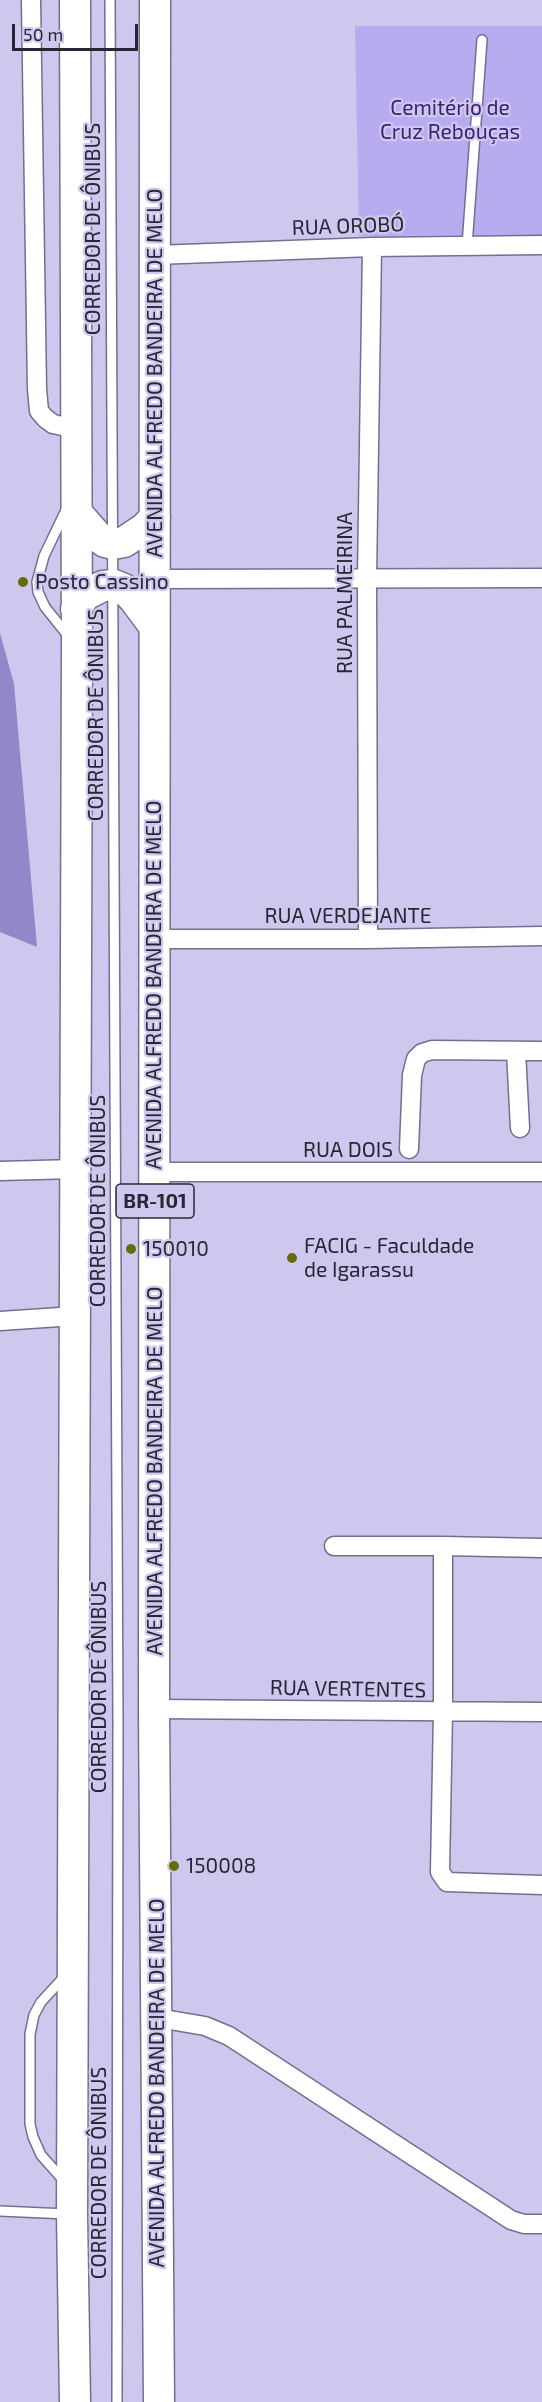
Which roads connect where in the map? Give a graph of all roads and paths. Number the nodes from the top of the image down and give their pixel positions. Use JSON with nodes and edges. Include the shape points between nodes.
{"nodes":[{"id":1,"x":31,"y":0,"type":"edge"},
{"id":2,"x":75,"y":0,"type":"edge"},
{"id":3,"x":110,"y":0,"type":"edge"},
{"id":4,"x":155,"y":0,"type":"edge"},
{"id":5,"x":482,"y":40,"type":"dead end"},
{"id":6,"x":542,"y":245,"type":"edge"},
{"id":7,"x":467,"y":246,"type":"junction"},
{"id":8,"x":372,"y":247,"type":"junction"},
{"id":9,"x":155,"y":255,"type":"junction"},
{"id":10,"x":76,"y":429,"type":"junction"},
{"id":11,"x":76,"y":503,"type":"junction"},
{"id":12,"x":155,"y":517,"type":"junction"},
{"id":13,"x":113,"y":544,"type":"junction"},
{"id":14,"x":367,"y":578,"type":"junction"},
{"id":15,"x":155,"y":579,"type":"junction"},
{"id":16,"x":542,"y":579,"type":"edge"},
{"id":17,"x":114,"y":585,"type":"junction"},
{"id":18,"x":76,"y":609,"type":"junction"},
{"id":19,"x":154,"y":626,"type":"junction"},
{"id":20,"x":77,"y":645,"type":"junction"},
{"id":21,"x":542,"y":936,"type":"edge"},
{"id":22,"x":153,"y":939,"type":"junction"},
{"id":23,"x":368,"y":939,"type":"junction"},
{"id":24,"x":516,"y":1051,"type":"junction"},
{"id":25,"x":542,"y":1051,"type":"edge"},
{"id":26,"x":520,"y":1128,"type":"dead end"},
{"id":27,"x":409,"y":1149,"type":"dead end"},
{"id":28,"x":75,"y":1169,"type":"junction"},
{"id":29,"x":0,"y":1170,"type":"edge"},
{"id":30,"x":154,"y":1172,"type":"junction"},
{"id":31,"x":542,"y":1172,"type":"edge"},
{"id":32,"x":75,"y":1316,"type":"junction"},
{"id":33,"x":0,"y":1321,"type":"edge"},
{"id":34,"x":334,"y":1546,"type":"dead end"},
{"id":35,"x":443,"y":1546,"type":"junction"},
{"id":36,"x":542,"y":1548,"type":"edge"},
{"id":37,"x":154,"y":1709,"type":"junction"},
{"id":38,"x":443,"y":1712,"type":"junction"},
{"id":39,"x":542,"y":1713,"type":"edge"},
{"id":40,"x":542,"y":1885,"type":"edge"},
{"id":41,"x":73,"y":1967,"type":"junction"},
{"id":42,"x":158,"y":2018,"type":"junction"},
{"id":43,"x":72,"y":2203,"type":"junction"},
{"id":44,"x":0,"y":2211,"type":"edge"},
{"id":45,"x":542,"y":2224,"type":"edge"},
{"id":46,"x":75,"y":2402,"type":"edge"},
{"id":47,"x":117,"y":2402,"type":"edge"},
{"id":48,"x":159,"y":2402,"type":"edge"}],
"edges":[{"from":1,"to":10,"type":"street","via":[[39,411],[53,424]]},
{"from":2,"to":10,"type":"highway"},
{"from":3,"to":13,"type":"lane","name":"CORREDOR DE ÔNIBUS"},
{"from":4,"to":9,"type":"highway","name":"AVENIDA ALFREDO BANDEIRA DE MELO","number":"BR-101"},
{"from":5,"to":7,"type":"lane"},
{"from":6,"to":7,"type":"street","name":"RUA OROBÓ"},
{"from":7,"to":8,"type":"street","name":"RUA OROBÓ"},
{"from":8,"to":9,"type":"street","name":"RUA OROBÓ"},
{"from":8,"to":14,"type":"street","name":"RUA PALMEIRINA"},
{"from":9,"to":12,"type":"highway","name":"AVENIDA ALFREDO BANDEIRA DE MELO","number":"BR-101"},
{"from":10,"to":11,"type":"highway"},
{"from":11,"to":13,"type":"highway","via":[[98,537]]},
{"from":11,"to":18,"type":"highway"},
{"from":11,"to":20,"type":"lane","via":[[44,556],[37,582],[45,608]]},
{"from":12,"to":13,"type":"highway","via":[[124,542]]},
{"from":12,"to":15,"type":"highway","name":"AVENIDA ALFREDO BANDEIRA DE MELO","number":"BR-101"},
{"from":13,"to":17,"type":"lane","name":"CORREDOR DE ÔNIBUS"},
{"from":14,"to":15,"type":"street"},
{"from":14,"to":16,"type":"street"},
{"from":14,"to":23,"type":"street","name":"RUA PALMEIRINA"},
{"from":15,"to":19,"type":"highway","name":"AVENIDA ALFREDO BANDEIRA DE MELO","number":"BR-101"},
{"from":17,"to":18,"type":"highway","via":[[85,595]]},
{"from":17,"to":19,"type":"highway","via":[[134,599]]},
{"from":17,"to":47,"type":"lane","name":"CORREDOR DE ÔNIBUS"},
{"from":18,"to":20,"type":"highway"},
{"from":19,"to":22,"type":"highway","name":"AVENIDA ALFREDO BANDEIRA DE MELO","number":"BR-101"},
{"from":20,"to":28,"type":"highway"},
{"from":21,"to":23,"type":"street","name":"RUA VERDEJANTE"},
{"from":22,"to":23,"type":"street","name":"RUA VERDEJANTE"},
{"from":22,"to":30,"type":"highway","name":"AVENIDA ALFREDO BANDEIRA DE MELO","number":"BR-101"},
{"from":24,"to":25,"type":"street"},
{"from":24,"to":26,"type":"street"},
{"from":24,"to":27,"type":"street","via":[[422,1053],[412,1075]]},
{"from":28,"to":29,"type":"street"},
{"from":28,"to":32,"type":"highway"},
{"from":30,"to":31,"type":"street","name":"RUA DOIS"},
{"from":30,"to":37,"type":"highway","name":"AVENIDA ALFREDO BANDEIRA DE MELO","number":"BR-101"},
{"from":32,"to":33,"type":"street"},
{"from":32,"to":41,"type":"highway"},
{"from":34,"to":35,"type":"street"},
{"from":35,"to":36,"type":"street"},
{"from":35,"to":38,"type":"street"},
{"from":37,"to":38,"type":"street","name":"RUA VERTENTES"},
{"from":37,"to":42,"type":"highway","name":"AVENIDA ALFREDO BANDEIRA DE MELO","number":"BR-101"},
{"from":38,"to":39,"type":"street","name":"RUA VERTENTES"},
{"from":38,"to":40,"type":"street","via":[[443,1878],[447,1882]]},
{"from":41,"to":43,"type":"highway"},
{"from":41,"to":43,"type":"lane","via":[[41,2002],[30,2034],[33,2137]]},
{"from":42,"to":45,"type":"street","via":[[205,2026],[229,2036],[511,2220]]},
{"from":42,"to":48,"type":"highway","name":"AVENIDA ALFREDO BANDEIRA DE MELO","number":"BR-101"},
{"from":43,"to":44,"type":"lane"},
{"from":43,"to":46,"type":"highway"}]}
